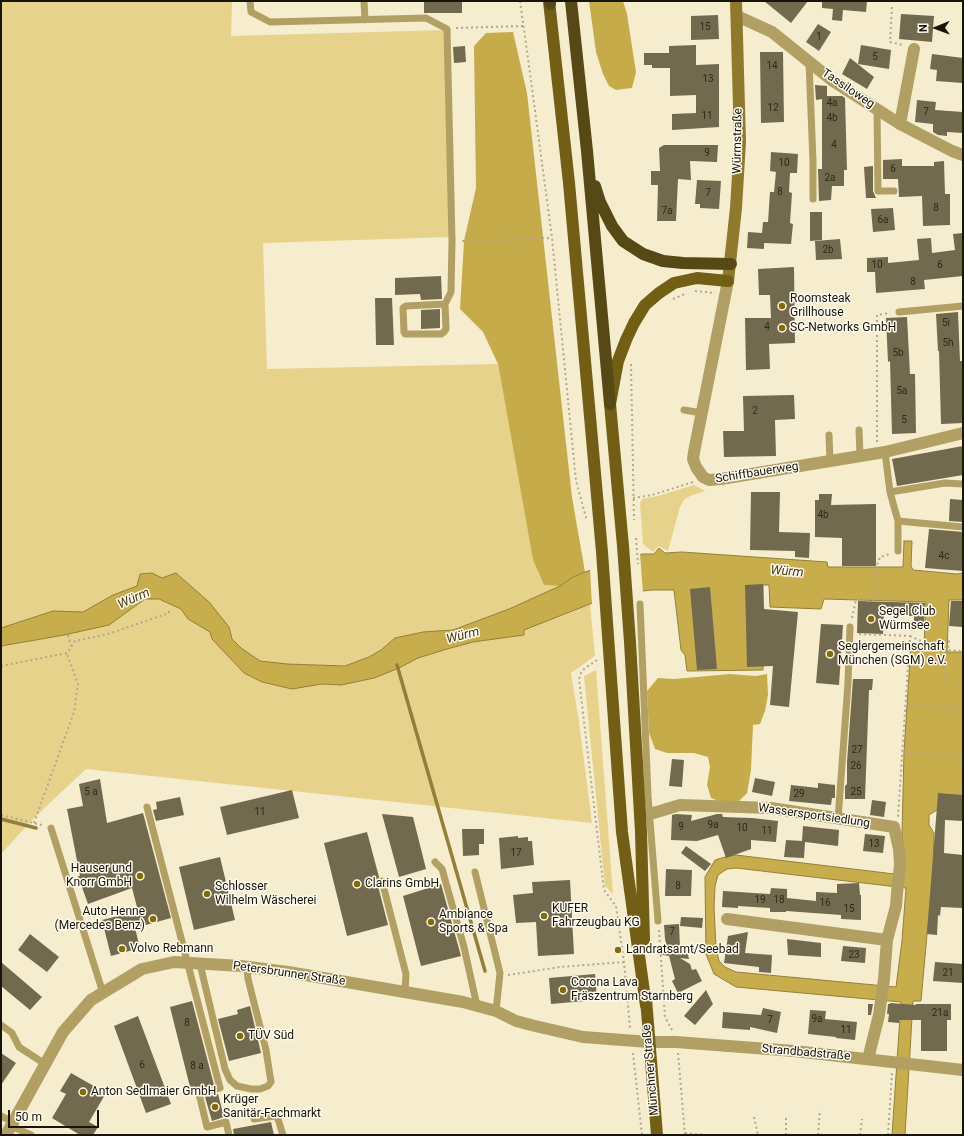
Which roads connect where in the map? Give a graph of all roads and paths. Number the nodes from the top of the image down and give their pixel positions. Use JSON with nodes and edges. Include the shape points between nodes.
{"nodes":[{"id":1,"x":250,"y":1,"type":"edge"},
{"id":2,"x":364,"y":1,"type":"edge"},
{"id":3,"x":520,"y":1,"type":"edge"},
{"id":4,"x":571,"y":1,"type":"edge"},
{"id":5,"x":736,"y":1,"type":"edge"},
{"id":6,"x":550,"y":2,"type":"edge"},
{"id":7,"x":892,"y":7,"type":"dead end"},
{"id":8,"x":737,"y":16,"type":"junction"},
{"id":9,"x":365,"y":20,"type":"junction"},
{"id":10,"x":523,"y":26,"type":"junction"},
{"id":11,"x":447,"y":29,"type":"junction"},
{"id":12,"x":914,"y":48,"type":"joint"},
{"id":13,"x":810,"y":62,"type":"junction"},
{"id":14,"x":877,"y":109,"type":"junction"},
{"id":15,"x":900,"y":124,"type":"junction"},
{"id":16,"x":587,"y":152,"type":"junction"},
{"id":17,"x":963,"y":155,"type":"edge"},
{"id":18,"x":894,"y":191,"type":"dead end"},
{"id":19,"x":813,"y":199,"type":"dead end"},
{"id":20,"x":552,"y":238,"type":"junction"},
{"id":21,"x":452,"y":241,"type":"junction"},
{"id":22,"x":731,"y":264,"type":"junction"},
{"id":23,"x":728,"y":281,"type":"junction"},
{"id":24,"x":692,"y":291,"type":"dead end"},
{"id":25,"x":686,"y":294,"type":"dead end"},
{"id":26,"x":726,"y":294,"type":"junction"},
{"id":27,"x":668,"y":301,"type":"dead end"},
{"id":28,"x":445,"y":304,"type":"junction"},
{"id":29,"x":963,"y":306,"type":"edge"},
{"id":30,"x":899,"y":312,"type":"joint"},
{"id":31,"x":631,"y":363,"type":"dead end"},
{"id":32,"x":610,"y":404,"type":"junction"},
{"id":33,"x":684,"y":410,"type":"dead end"},
{"id":34,"x":702,"y":413,"type":"junction"},
{"id":35,"x":859,"y":430,"type":"dead end"},
{"id":36,"x":963,"y":433,"type":"edge"},
{"id":37,"x":829,"y":435,"type":"dead end"},
{"id":38,"x":881,"y":452,"type":"junction"},
{"id":39,"x":860,"y":456,"type":"junction"},
{"id":40,"x":830,"y":461,"type":"junction"},
{"id":41,"x":703,"y":477,"type":"junction"},
{"id":42,"x":963,"y":484,"type":"edge"},
{"id":43,"x":890,"y":492,"type":"junction"},
{"id":44,"x":633,"y":498,"type":"junction"},
{"id":45,"x":898,"y":521,"type":"junction"},
{"id":46,"x":587,"y":522,"type":"dead end"},
{"id":47,"x":634,"y":524,"type":"dead end"},
{"id":48,"x":963,"y":527,"type":"edge"},
{"id":49,"x":635,"y":537,"type":"dead end"},
{"id":50,"x":636,"y":542,"type":"dead end"},
{"id":51,"x":898,"y":550,"type":"dead end"},
{"id":52,"x":880,"y":557,"type":"dead end"},
{"id":53,"x":640,"y":604,"type":"dead end"},
{"id":54,"x":169,"y":608,"type":"dead end"},
{"id":55,"x":850,"y":631,"type":"junction"},
{"id":56,"x":68,"y":636,"type":"dead end"},
{"id":57,"x":910,"y":636,"type":"junction"},
{"id":58,"x":71,"y":646,"type":"junction"},
{"id":59,"x":948,"y":650,"type":"junction"},
{"id":60,"x":963,"y":651,"type":"edge"},
{"id":61,"x":67,"y":653,"type":"junction"},
{"id":62,"x":599,"y":656,"type":"dead end"},
{"id":63,"x":1,"y":666,"type":"edge"},
{"id":64,"x":944,"y":679,"type":"dead end"},
{"id":65,"x":908,"y":704,"type":"dead end"},
{"id":66,"x":963,"y":708,"type":"edge"},
{"id":67,"x":904,"y":752,"type":"dead end"},
{"id":68,"x":963,"y":756,"type":"edge"},
{"id":69,"x":148,"y":807,"type":"dead end"},
{"id":70,"x":650,"y":814,"type":"junction"},
{"id":71,"x":1,"y":815,"type":"edge"},
{"id":72,"x":838,"y":819,"type":"junction"},
{"id":73,"x":34,"y":823,"type":"junction"},
{"id":74,"x":894,"y":827,"type":"junction"},
{"id":75,"x":51,"y":828,"type":"joint"},
{"id":76,"x":435,"y":862,"type":"dead end"},
{"id":77,"x":475,"y":872,"type":"dead end"},
{"id":78,"x":382,"y":881,"type":"dead end"},
{"id":79,"x":727,"y":919,"type":"dead end"},
{"id":80,"x":658,"y":921,"type":"joint"},
{"id":81,"x":887,"y":940,"type":"junction"},
{"id":82,"x":624,"y":962,"type":"junction"},
{"id":83,"x":187,"y":963,"type":"junction"},
{"id":84,"x":200,"y":964,"type":"junction"},
{"id":85,"x":246,"y":967,"type":"junction"},
{"id":86,"x":507,"y":976,"type":"dead end"},
{"id":87,"x":405,"y":992,"type":"junction"},
{"id":88,"x":103,"y":993,"type":"junction"},
{"id":89,"x":477,"y":1006,"type":"junction"},
{"id":90,"x":646,"y":1006,"type":"junction"},
{"id":91,"x":496,"y":1011,"type":"junction"},
{"id":92,"x":1,"y":1025,"type":"edge"},
{"id":93,"x":632,"y":1041,"type":"junction"},
{"id":94,"x":648,"y":1042,"type":"junction"},
{"id":95,"x":676,"y":1042,"type":"junction"},
{"id":96,"x":868,"y":1060,"type":"junction"},
{"id":97,"x":893,"y":1062,"type":"junction"},
{"id":98,"x":45,"y":1064,"type":"junction"},
{"id":99,"x":963,"y":1070,"type":"edge"},
{"id":100,"x":820,"y":1110,"type":"dead end"},
{"id":101,"x":1,"y":1116,"type":"edge"},
{"id":102,"x":754,"y":1117,"type":"dead end"},
{"id":103,"x":786,"y":1118,"type":"dead end"},
{"id":104,"x":254,"y":1119,"type":"dead end"},
{"id":105,"x":862,"y":1119,"type":"dead end"},
{"id":106,"x":10,"y":1128,"type":"edge"},
{"id":107,"x":685,"y":1134,"type":"edge"},
{"id":108,"x":31,"y":1135,"type":"edge"},
{"id":109,"x":229,"y":1135,"type":"edge"},
{"id":110,"x":283,"y":1135,"type":"edge"},
{"id":111,"x":642,"y":1135,"type":"edge"},
{"id":112,"x":657,"y":1135,"type":"edge"},
{"id":113,"x":706,"y":1135,"type":"edge"},
{"id":114,"x":758,"y":1135,"type":"edge"},
{"id":115,"x":786,"y":1135,"type":"edge"},
{"id":116,"x":818,"y":1135,"type":"edge"},
{"id":117,"x":860,"y":1135,"type":"edge"},
{"id":118,"x":888,"y":1135,"type":"edge"}],
"edges":[{"from":1,"to":9,"type":"lane","via":[[251,12],[270,22]]},
{"from":2,"to":9,"type":"lane"},
{"from":3,"to":10,"type":"path"},
{"from":4,"to":16,"type":"highway"},
{"from":5,"to":8,"type":"main road","name":"Würmstraße"},
{"from":6,"to":90,"type":"main road","name":"Münchner Straße","via":[[602,552],[622,832]]},
{"from":7,"to":12,"type":"path","via":[[890,42]]},
{"from":8,"to":13,"type":"street","name":"Tassiloweg","via":[[772,32]]},
{"from":8,"to":22,"type":"main road","name":"Würmstraße","via":[[740,142]]},
{"from":9,"to":11,"type":"lane","via":[[426,18]]},
{"from":10,"to":11,"type":"path"},
{"from":10,"to":20,"type":"path"},
{"from":11,"to":21,"type":"lane"},
{"from":12,"to":15,"type":"street"},
{"from":13,"to":14,"type":"street","name":"Tassiloweg","via":[[833,81]]},
{"from":13,"to":19,"type":"lane"},
{"from":14,"to":15,"type":"street","name":"Tassiloweg"},
{"from":14,"to":18,"type":"lane","via":[[878,191]]},
{"from":15,"to":17,"type":"street","name":"Tassiloweg"},
{"from":16,"to":22,"type":"highway","via":[[600,202],[623,241],[643,254],[663,261]]},
{"from":16,"to":32,"type":"highway"},
{"from":20,"to":21,"type":"path"},
{"from":20,"to":46,"type":"path","via":[[576,481]]},
{"from":21,"to":28,"type":"lane","via":[[451,292]]},
{"from":22,"to":23,"type":"main road","name":"Würmstraße"},
{"from":23,"to":26,"type":"street","name":"Schiffbauerweg"},
{"from":23,"to":32,"type":"main road","name":"Münchner Straße","via":[[697,278],[674,284],[645,305],[634,323],[618,362]]},
{"from":24,"to":26,"type":"path"},
{"from":25,"to":27,"type":"path"},
{"from":26,"to":34,"type":"street","name":"Schiffbauerweg"},
{"from":28,"to":28,"type":"lane","via":[[444,332],[405,334],[403,308]]},
{"from":29,"to":30,"type":"lane"},
{"from":30,"to":38,"type":"path","via":[[877,315]]},
{"from":31,"to":44,"type":"path"},
{"from":32,"to":90,"type":"main road","name":"Münchner Straße","via":[[623,546],[641,832]]},
{"from":33,"to":34,"type":"lane"},
{"from":34,"to":41,"type":"street","name":"Schiffbauerweg","via":[[694,459]]},
{"from":35,"to":39,"type":"lane"},
{"from":36,"to":38,"type":"street","name":"Schiffbauerweg"},
{"from":37,"to":40,"type":"lane"},
{"from":38,"to":39,"type":"street","name":"Schiffbauerweg"},
{"from":38,"to":43,"type":"lane"},
{"from":39,"to":40,"type":"street","name":"Schiffbauerweg"},
{"from":40,"to":41,"type":"street","name":"Schiffbauerweg","via":[[721,479],[709,480]]},
{"from":41,"to":44,"type":"path","via":[[696,482]]},
{"from":42,"to":43,"type":"lane"},
{"from":43,"to":45,"type":"lane"},
{"from":44,"to":47,"type":"path"},
{"from":45,"to":48,"type":"lane"},
{"from":45,"to":51,"type":"lane"},
{"from":49,"to":50,"type":"path"},
{"from":52,"to":55,"type":"path","via":[[877,600],[856,600]]},
{"from":53,"to":70,"type":"lane"},
{"from":54,"to":58,"type":"path","via":[[169,613],[108,634],[75,641]]},
{"from":55,"to":57,"type":"path"},
{"from":55,"to":72,"type":"lane"},
{"from":56,"to":58,"type":"path"},
{"from":57,"to":59,"type":"path","via":[[923,642],[949,641]]},
{"from":57,"to":74,"type":"path","via":[[898,820]]},
{"from":58,"to":61,"type":"path"},
{"from":59,"to":60,"type":"path"},
{"from":59,"to":64,"type":"path","via":[[945,653]]},
{"from":61,"to":63,"type":"path"},
{"from":61,"to":73,"type":"path","via":[[78,684],[74,712]]},
{"from":62,"to":82,"type":"path","via":[[584,669],[580,679],[604,890],[616,906]]},
{"from":65,"to":66,"type":"path"},
{"from":67,"to":68,"type":"path"},
{"from":69,"to":83,"type":"lane"},
{"from":70,"to":72,"type":"street","name":"Wassersportsiedlung","via":[[680,805],[771,808]]},
{"from":70,"to":80,"type":"lane"},
{"from":71,"to":73,"type":"path"},
{"from":72,"to":74,"type":"street","name":"Wassersportsiedlung"},
{"from":73,"to":75,"type":"path"},
{"from":74,"to":81,"type":"street","via":[[900,865],[896,906]]},
{"from":75,"to":88,"type":"lane"},
{"from":76,"to":89,"type":"lane","via":[[442,869],[464,947]]},
{"from":77,"to":91,"type":"lane","via":[[500,973]]},
{"from":78,"to":87,"type":"lane","via":[[406,974]]},
{"from":79,"to":81,"type":"street"},
{"from":80,"to":95,"type":"path","via":[[665,1017],[675,1034]]},
{"from":81,"to":96,"type":"street","via":[[880,1006]]},
{"from":82,"to":86,"type":"path","via":[[560,967]]},
{"from":82,"to":93,"type":"path"},
{"from":83,"to":84,"type":"street","name":"Petersbrunner Straße"},
{"from":83,"to":88,"type":"street","name":"Petersbrunner Straße","via":[[174,962],[142,969]]},
{"from":83,"to":109,"type":"lane","via":[[220,1088],[199,1094],[203,1111],[207,1127],[226,1122]]},
{"from":84,"to":85,"type":"street","name":"Petersbrunner Straße"},
{"from":84,"to":85,"type":"lane","via":[[225,1069],[230,1080],[237,1086],[260,1089],[271,1082]]},
{"from":85,"to":87,"type":"street","name":"Petersbrunner Straße"},
{"from":87,"to":89,"type":"street","name":"Petersbrunner Straße"},
{"from":88,"to":98,"type":"street","name":"Petersbrunner Straße","via":[[91,1000],[63,1032]]},
{"from":89,"to":91,"type":"street","name":"Petersbrunner Straße"},
{"from":90,"to":94,"type":"main road","name":"Münchner Straße"},
{"from":91,"to":93,"type":"street","name":"Petersbrunner Straße","via":[[516,1021],[583,1037]]},
{"from":92,"to":98,"type":"lane","via":[[12,1033],[19,1047]]},
{"from":93,"to":94,"type":"street","name":"Petersbrunner Straße"},
{"from":93,"to":111,"type":"path"},
{"from":94,"to":95,"type":"street","name":"Strandbadstraße"},
{"from":94,"to":112,"type":"main road","name":"Münchner Straße"},
{"from":95,"to":96,"type":"street","name":"Strandbadstraße"},
{"from":95,"to":107,"type":"path"},
{"from":96,"to":97,"type":"street","name":"Strandbadstraße"},
{"from":97,"to":99,"type":"street","name":"Strandbadstraße"},
{"from":97,"to":118,"type":"path"},
{"from":98,"to":106,"type":"street","name":"Petersbrunner Straße"},
{"from":100,"to":116,"type":"path"},
{"from":101,"to":106,"type":"lane"},
{"from":102,"to":114,"type":"path"},
{"from":103,"to":115,"type":"path"},
{"from":104,"to":110,"type":"lane","via":[[275,1116]]},
{"from":105,"to":117,"type":"path"},
{"from":106,"to":108,"type":"lane"},
{"from":107,"to":113,"type":"path"}]}
